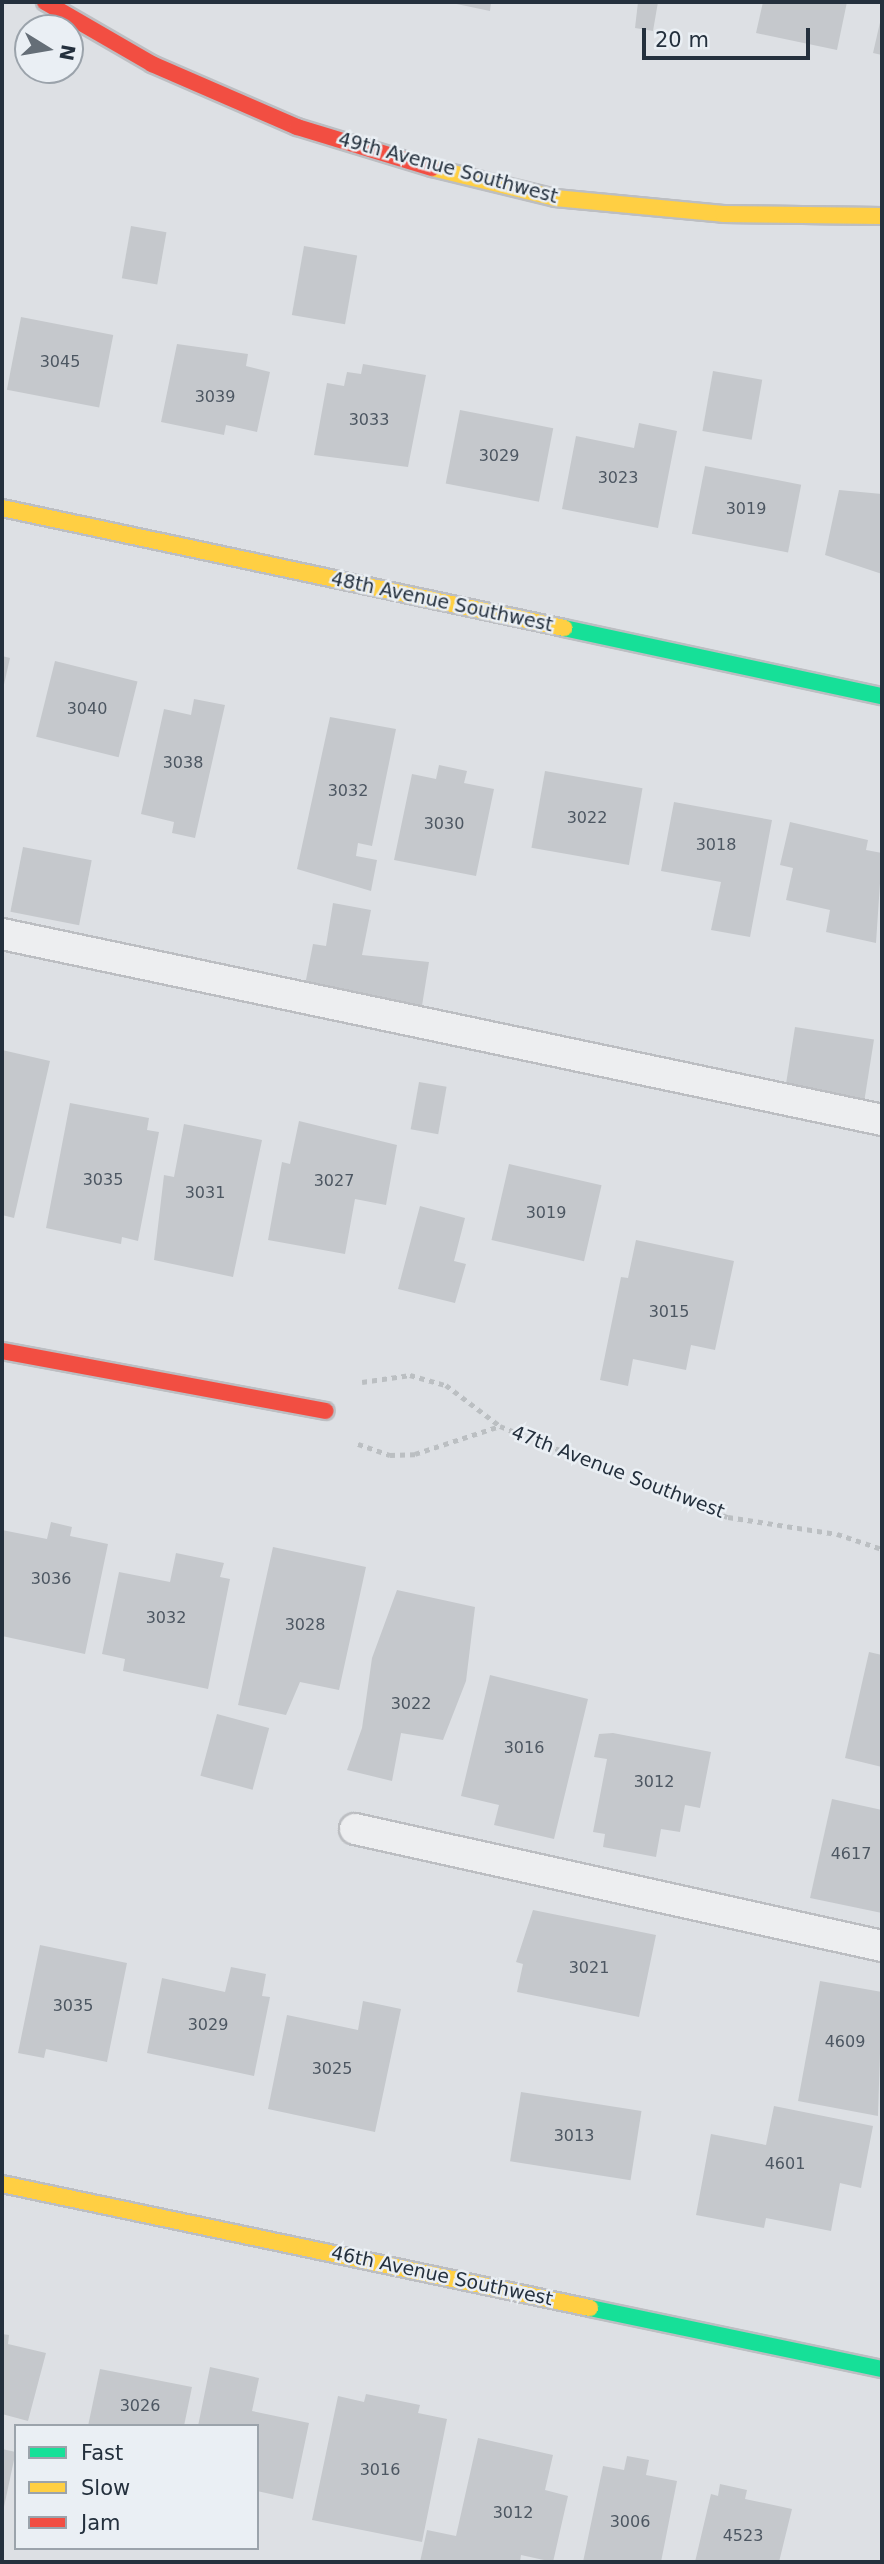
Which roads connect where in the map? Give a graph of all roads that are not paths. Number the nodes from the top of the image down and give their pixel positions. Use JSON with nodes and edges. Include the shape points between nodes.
{"nodes":[{"id":1,"x":45,"y":2,"type":"edge"},
{"id":2,"x":882,"y":216,"type":"edge"},
{"id":3,"x":2,"y":508,"type":"edge"},
{"id":4,"x":882,"y":696,"type":"edge"},
{"id":5,"x":2,"y":934,"type":"edge"},
{"id":6,"x":882,"y":1120,"type":"edge"},
{"id":7,"x":2,"y":1351,"type":"edge"},
{"id":8,"x":325,"y":1411,"type":"road end"},
{"id":9,"x":355,"y":1829,"type":"dead end"},
{"id":10,"x":882,"y":1946,"type":"edge"},
{"id":11,"x":2,"y":2184,"type":"edge"},
{"id":12,"x":882,"y":2369,"type":"edge"}],
"edges":[{"from":1,"to":2,"type":"street","name":"49th Avenue Southwest","via":[[152,64],[285,122],[426,166],[555,198],[723,214]]},
{"from":3,"to":4,"type":"street","name":"48th Avenue Southwest"},
{"from":5,"to":6,"type":"lane"},
{"from":7,"to":8,"type":"street"},
{"from":9,"to":10,"type":"lane"},
{"from":11,"to":12,"type":"street","name":"46th Avenue Southwest"}]}
